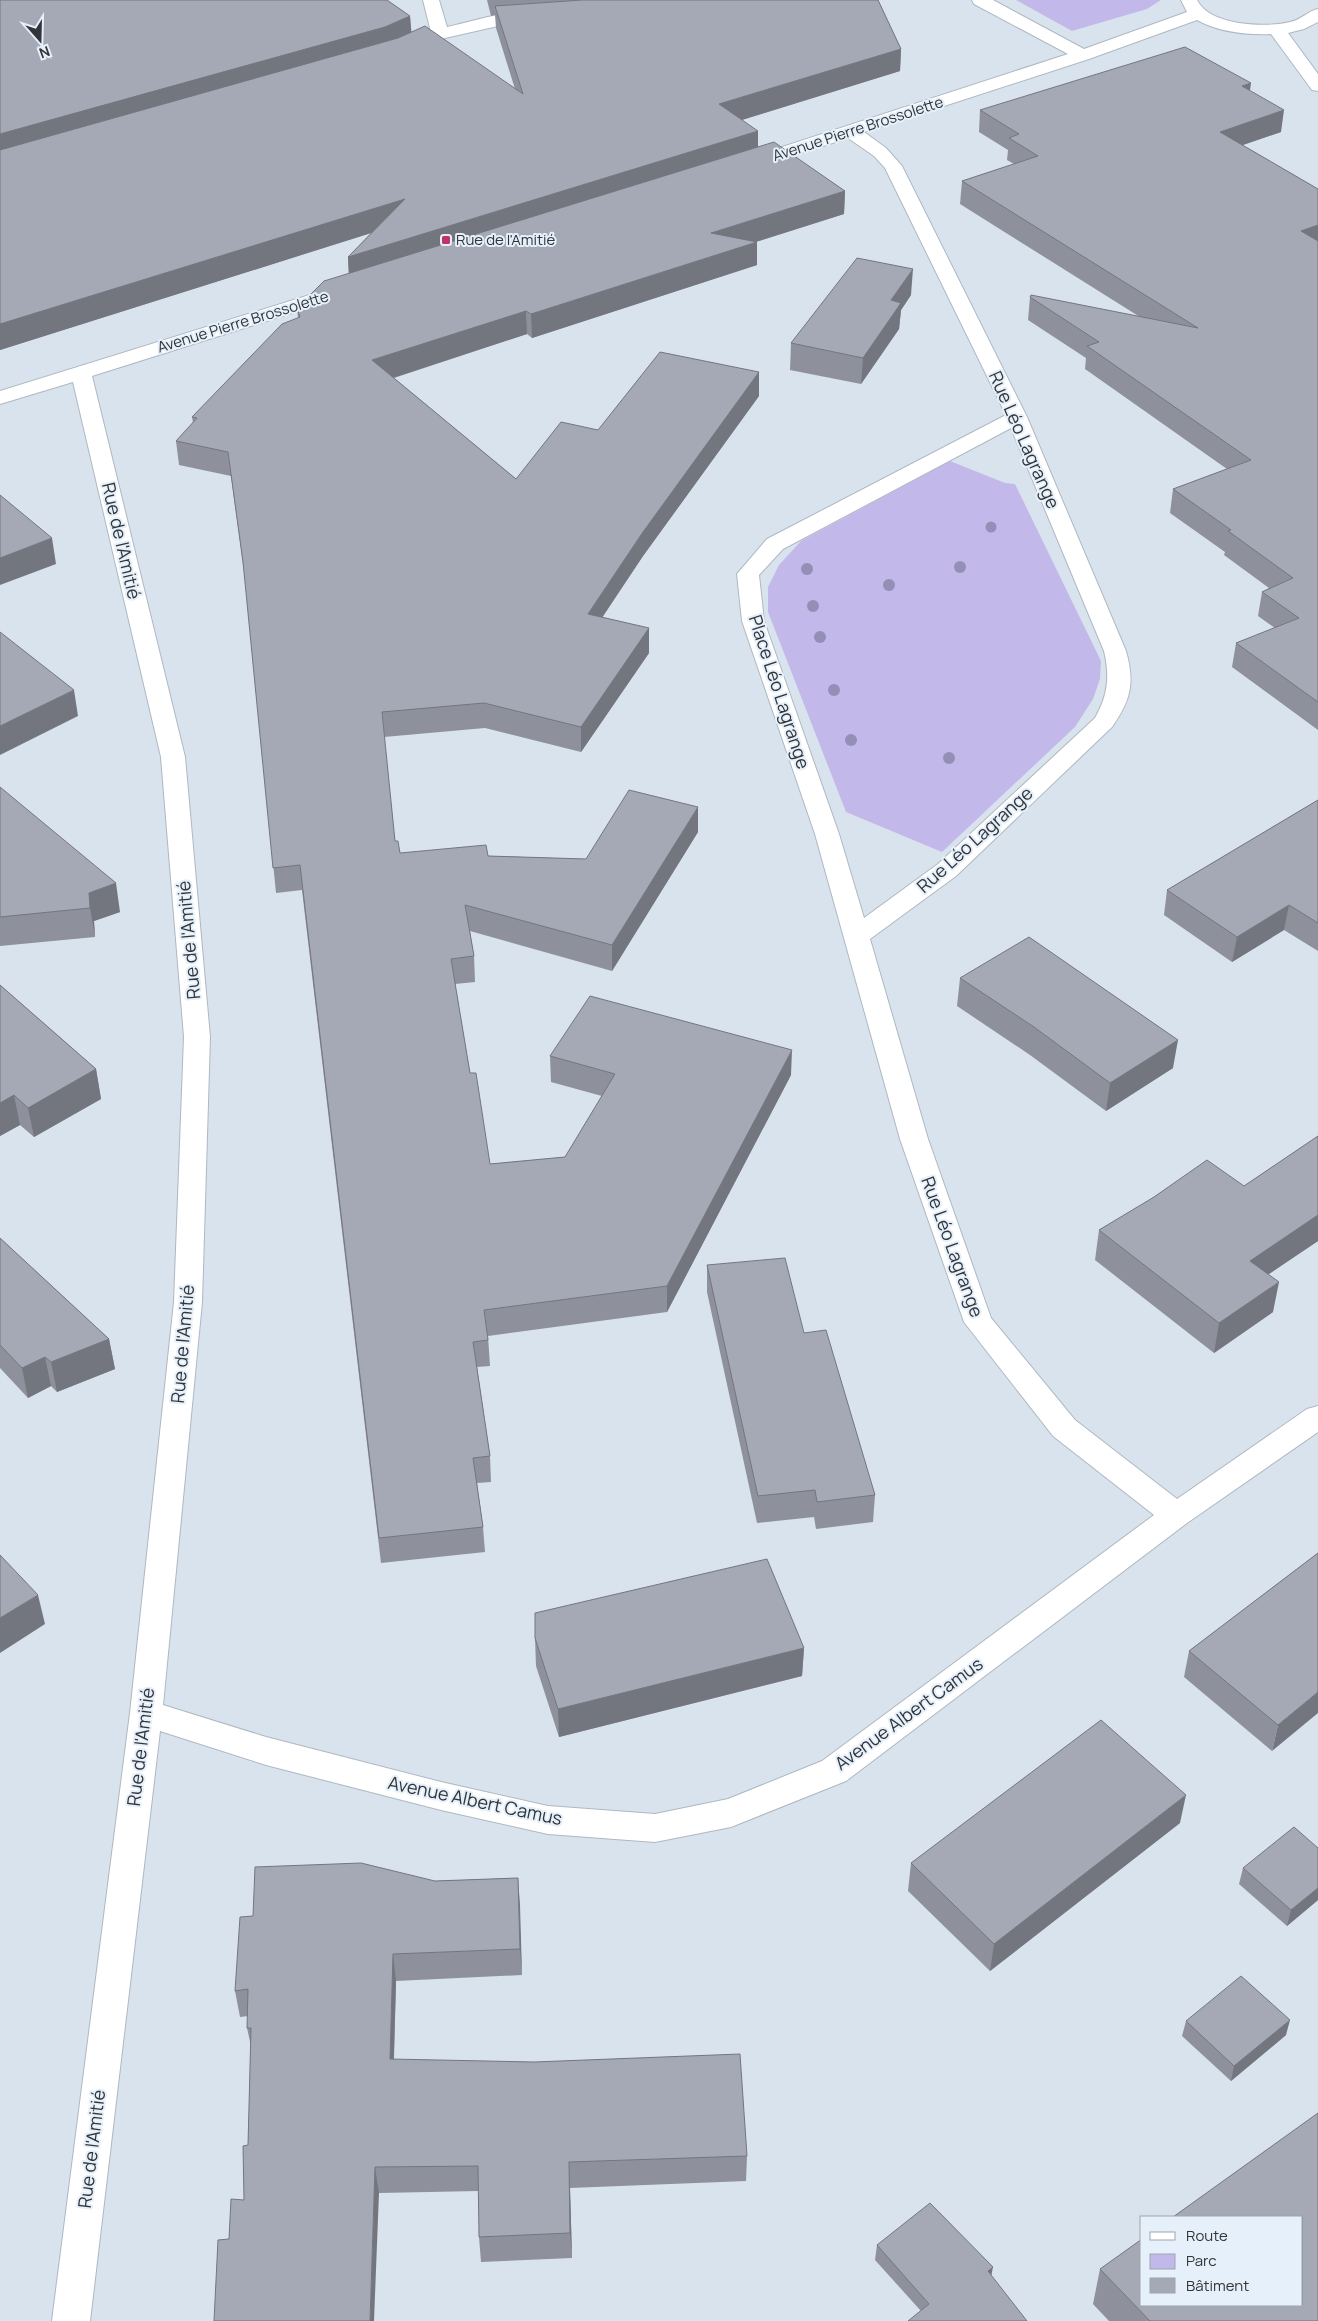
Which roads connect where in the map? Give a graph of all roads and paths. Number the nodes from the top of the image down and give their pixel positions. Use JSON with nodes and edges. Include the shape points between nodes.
{"nodes":[{"id":1,"x":431,"y":0,"type":"edge"},
{"id":2,"x":980,"y":0,"type":"edge"},
{"id":3,"x":1194,"y":7,"type":"edge"},
{"id":4,"x":1318,"y":14,"type":"edge"},
{"id":5,"x":546,"y":18,"type":"edge"},
{"id":6,"x":1276,"y":29,"type":"junction"},
{"id":7,"x":440,"y":34,"type":"junction"},
{"id":8,"x":1083,"y":55,"type":"junction"},
{"id":9,"x":384,"y":58,"type":"edge"},
{"id":10,"x":1318,"y":86,"type":"edge"},
{"id":11,"x":852,"y":132,"type":"junction"},
{"id":12,"x":738,"y":167,"type":"edge"},
{"id":13,"x":352,"y":288,"type":"edge"},
{"id":14,"x":81,"y":372,"type":"junction"},
{"id":15,"x":0,"y":398,"type":"edge"},
{"id":16,"x":1017,"y":417,"type":"junction"},
{"id":17,"x":855,"y":937,"type":"junction"},
{"id":18,"x":1318,"y":1417,"type":"edge"},
{"id":19,"x":1176,"y":1515,"type":"junction"},
{"id":20,"x":146,"y":1713,"type":"junction"},
{"id":21,"x":71,"y":2321,"type":"edge"}],
"edges":[{"from":1,"to":7,"type":"street"},
{"from":2,"to":8,"type":"street"},
{"from":3,"to":6,"type":"street","via":[[1213,21],[1232,27]]},
{"from":3,"to":8,"type":"street","name":"Avenue Pierre Brossolette"},
{"from":4,"to":6,"type":"street","via":[[1294,27]]},
{"from":5,"to":7,"type":"street","via":[[498,21]]},
{"from":6,"to":10,"type":"street"},
{"from":7,"to":9,"type":"street"},
{"from":8,"to":11,"type":"street","name":"Avenue Pierre Brossolette"},
{"from":11,"to":12,"type":"street","name":"Avenue Pierre Brossolette"},
{"from":11,"to":16,"type":"street","name":"Rue Léo Lagrange","via":[[880,152],[892,166]]},
{"from":13,"to":14,"type":"street","name":"Avenue Pierre Brossolette"},
{"from":14,"to":15,"type":"street","name":"Avenue Pierre Brossolette"},
{"from":14,"to":20,"type":"street","name":"Rue de l'Amitié","via":[[173,757],[198,1037],[188,1302]]},
{"from":16,"to":17,"type":"street","name":"Rue Léo Lagrange","via":[[1115,651],[1122,676],[1117,700],[1104,722],[947,870]]},
{"from":16,"to":17,"type":"street","name":"Place Léo Lagrange","via":[[775,544],[748,574],[753,621],[827,834]]},
{"from":17,"to":19,"type":"street","name":"Rue Léo Lagrange","via":[[914,1138],[978,1322],[1064,1428]]},
{"from":18,"to":19,"type":"street","name":"Avenue Albert Camus"},
{"from":19,"to":20,"type":"street","name":"Avenue Albert Camus","via":[[834,1771],[731,1812],[655,1828],[548,1820],[441,1796],[266,1751]]},
{"from":20,"to":21,"type":"street","name":"Rue de l'Amitié"}]}
